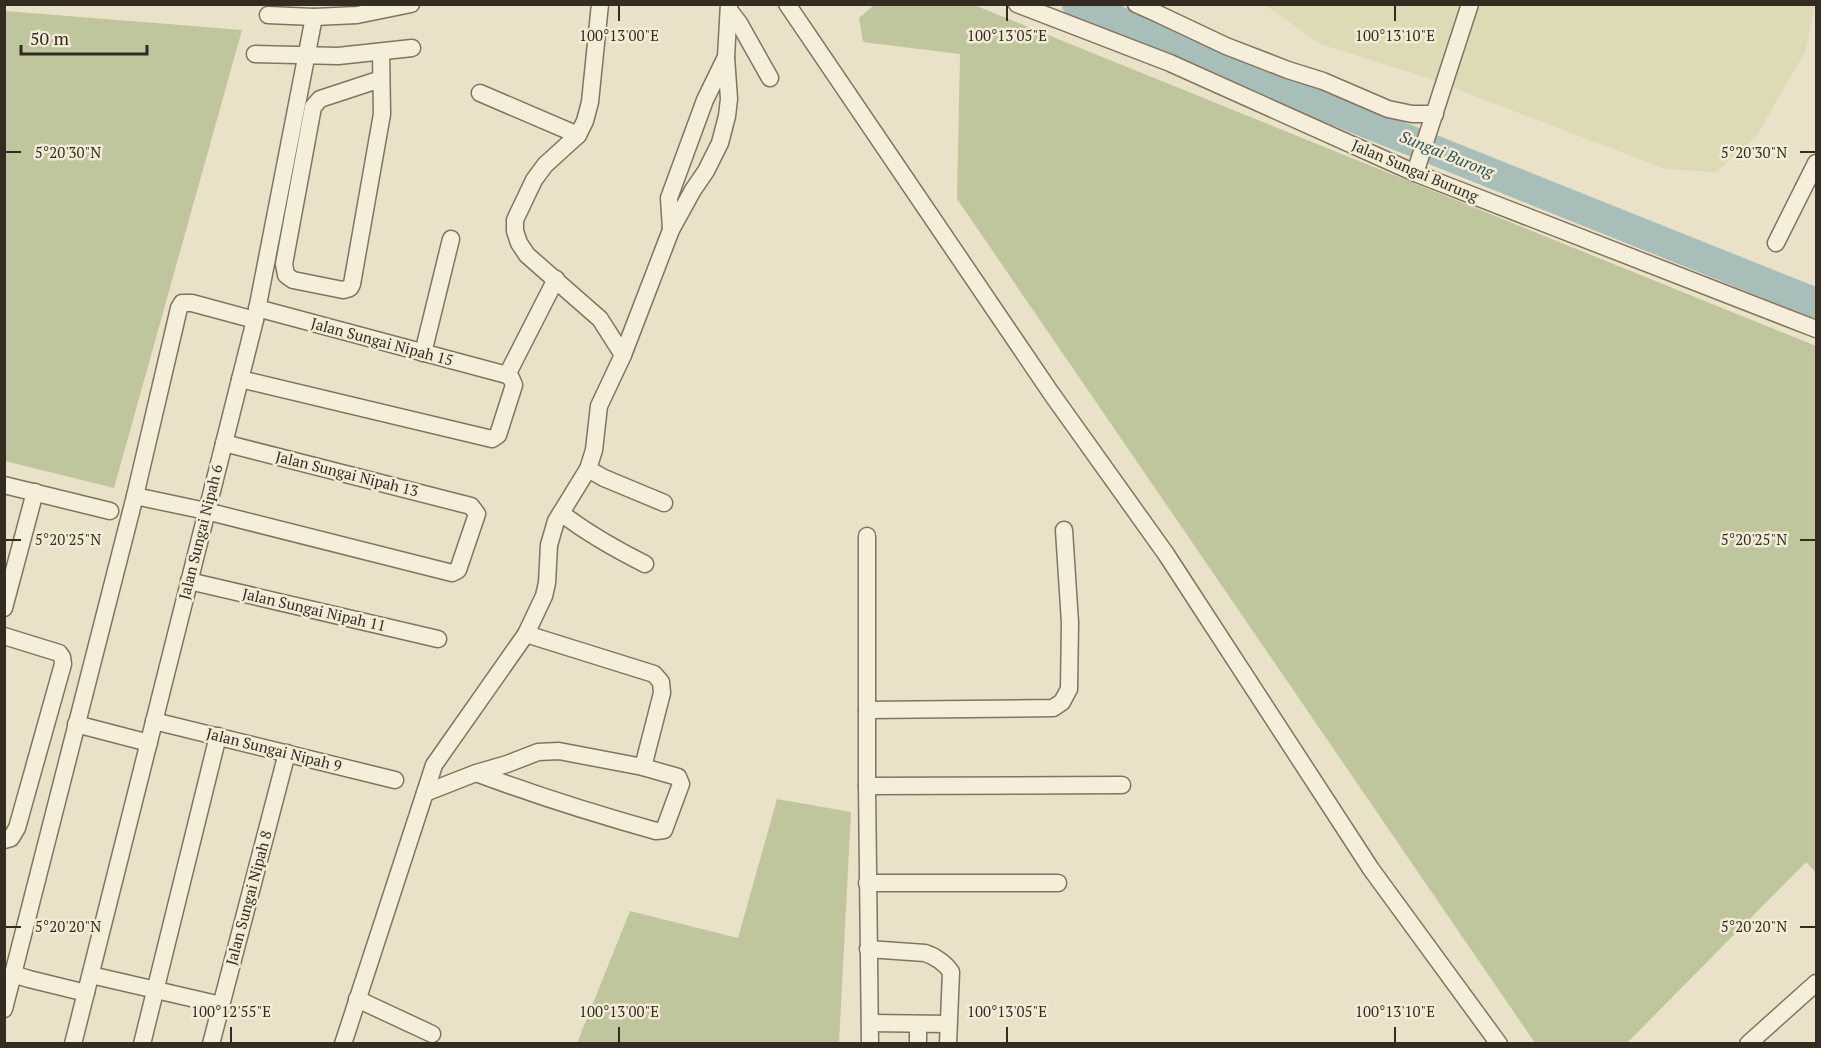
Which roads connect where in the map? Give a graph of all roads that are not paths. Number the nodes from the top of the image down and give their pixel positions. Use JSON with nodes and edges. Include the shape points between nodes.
{"nodes":[{"id":1,"x":411,"y":4,"type":"edge"},
{"id":2,"x":600,"y":4,"type":"edge"},
{"id":3,"x":787,"y":4,"type":"edge"},
{"id":4,"x":1017,"y":4,"type":"edge"},
{"id":5,"x":1136,"y":4,"type":"edge"},
{"id":6,"x":1470,"y":4,"type":"edge"},
{"id":7,"x":729,"y":8,"type":"edge"},
{"id":8,"x":268,"y":15,"type":"dead end"},
{"id":9,"x":314,"y":17,"type":"junction"},
{"id":10,"x":412,"y":48,"type":"dead end"},
{"id":11,"x":381,"y":52,"type":"junction"},
{"id":12,"x":255,"y":54,"type":"dead end"},
{"id":13,"x":307,"y":55,"type":"junction"},
{"id":14,"x":726,"y":57,"type":"junction"},
{"id":15,"x":770,"y":78,"type":"dead end"},
{"id":16,"x":381,"y":79,"type":"junction"},
{"id":17,"x":480,"y":93,"type":"dead end"},
{"id":18,"x":1432,"y":121,"type":"junction"},
{"id":19,"x":578,"y":135,"type":"junction"},
{"id":20,"x":1816,"y":163,"type":"edge"},
{"id":21,"x":1417,"y":167,"type":"junction"},
{"id":22,"x":1810,"y":191,"type":"edge"},
{"id":23,"x":671,"y":230,"type":"junction"},
{"id":24,"x":451,"y":239,"type":"dead end"},
{"id":25,"x":1776,"y":243,"type":"dead end"},
{"id":26,"x":556,"y":279,"type":"junction"},
{"id":27,"x":256,"y":314,"type":"junction"},
{"id":28,"x":1816,"y":329,"type":"edge"},
{"id":29,"x":423,"y":353,"type":"junction"},
{"id":30,"x":623,"y":355,"type":"junction"},
{"id":31,"x":507,"y":375,"type":"junction"},
{"id":32,"x":240,"y":379,"type":"junction"},
{"id":33,"x":224,"y":442,"type":"junction"},
{"id":34,"x":588,"y":469,"type":"junction"},
{"id":35,"x":4,"y":485,"type":"edge"},
{"id":36,"x":35,"y":492,"type":"junction"},
{"id":37,"x":135,"y":496,"type":"junction"},
{"id":38,"x":664,"y":503,"type":"dead end"},
{"id":39,"x":110,"y":511,"type":"dead end"},
{"id":40,"x":206,"y":511,"type":"junction"},
{"id":41,"x":561,"y":513,"type":"junction"},
{"id":42,"x":1064,"y":530,"type":"dead end"},
{"id":43,"x":867,"y":536,"type":"dead end"},
{"id":44,"x":645,"y":564,"type":"dead end"},
{"id":45,"x":189,"y":580,"type":"junction"},
{"id":46,"x":4,"y":608,"type":"edge"},
{"id":47,"x":526,"y":634,"type":"junction"},
{"id":48,"x":4,"y":636,"type":"edge"},
{"id":49,"x":438,"y":639,"type":"dead end"},
{"id":50,"x":867,"y":710,"type":"junction"},
{"id":51,"x":154,"y":721,"type":"junction"},
{"id":52,"x":76,"y":724,"type":"junction"},
{"id":53,"x":218,"y":736,"type":"junction"},
{"id":54,"x":149,"y":743,"type":"junction"},
{"id":55,"x":287,"y":753,"type":"junction"},
{"id":56,"x":643,"y":767,"type":"junction"},
{"id":57,"x":476,"y":773,"type":"junction"},
{"id":58,"x":394,"y":780,"type":"dead end"},
{"id":59,"x":1122,"y":785,"type":"dead end"},
{"id":60,"x":867,"y":786,"type":"junction"},
{"id":61,"x":425,"y":793,"type":"junction"},
{"id":62,"x":4,"y":840,"type":"edge"},
{"id":63,"x":867,"y":883,"type":"junction"},
{"id":64,"x":1058,"y":883,"type":"dead end"},
{"id":65,"x":868,"y":949,"type":"junction"},
{"id":66,"x":13,"y":974,"type":"junction"},
{"id":67,"x":90,"y":975,"type":"junction"},
{"id":68,"x":1816,"y":983,"type":"edge"},
{"id":69,"x":156,"y":990,"type":"junction"},
{"id":70,"x":86,"y":993,"type":"junction"},
{"id":71,"x":357,"y":999,"type":"junction"},
{"id":72,"x":221,"y":1005,"type":"junction"},
{"id":73,"x":4,"y":1009,"type":"edge"},
{"id":74,"x":870,"y":1023,"type":"junction"},
{"id":75,"x":918,"y":1024,"type":"junction"},
{"id":76,"x":948,"y":1024,"type":"junction"},
{"id":77,"x":432,"y":1034,"type":"dead end"},
{"id":78,"x":73,"y":1044,"type":"edge"},
{"id":79,"x":142,"y":1044,"type":"edge"},
{"id":80,"x":211,"y":1044,"type":"edge"},
{"id":81,"x":343,"y":1044,"type":"edge"},
{"id":82,"x":870,"y":1044,"type":"edge"},
{"id":83,"x":918,"y":1044,"type":"edge"},
{"id":84,"x":948,"y":1044,"type":"edge"},
{"id":85,"x":1499,"y":1044,"type":"edge"},
{"id":86,"x":1748,"y":1044,"type":"edge"}],
"edges":[{"from":1,"to":9,"type":"street","via":[[357,15]]},
{"from":2,"to":19,"type":"street","via":[[590,102]]},
{"from":3,"to":85,"type":"street","via":[[1051,393],[1166,554],[1371,868]]},
{"from":4,"to":21,"type":"street","name":"Jalan Sungai Burung","via":[[1170,63]]},
{"from":5,"to":18,"type":"street","via":[[1226,46],[1388,109]]},
{"from":6,"to":18,"type":"street"},
{"from":7,"to":14,"type":"street"},
{"from":7,"to":15,"type":"street"},
{"from":8,"to":9,"type":"street"},
{"from":9,"to":13,"type":"street","name":"Jalan Sungai Nipah 6"},
{"from":10,"to":11,"type":"street"},
{"from":11,"to":13,"type":"street"},
{"from":11,"to":16,"type":"street"},
{"from":12,"to":13,"type":"street"},
{"from":13,"to":27,"type":"street","name":"Jalan Sungai Nipah 6"},
{"from":14,"to":23,"type":"street","via":[[705,100],[669,198]]},
{"from":14,"to":23,"type":"street","via":[[729,99],[720,143]]},
{"from":16,"to":16,"type":"street","via":[[382,114],[352,284],[343,290],[293,280],[286,275],[284,264],[313,107],[320,99]]},
{"from":17,"to":19,"type":"street"},
{"from":18,"to":21,"type":"street"},
{"from":19,"to":26,"type":"street","via":[[545,165],[515,220],[519,243],[527,255]]},
{"from":20,"to":22,"type":"street"},
{"from":21,"to":28,"type":"street","name":"Jalan Sungai Burung"},
{"from":22,"to":25,"type":"street"},
{"from":23,"to":30,"type":"street"},
{"from":24,"to":29,"type":"street"},
{"from":26,"to":30,"type":"street","via":[[600,319]]},
{"from":26,"to":31,"type":"street"},
{"from":27,"to":29,"type":"street","name":"Jalan Sungai Nipah 15"},
{"from":27,"to":32,"type":"street","name":"Jalan Sungai Nipah 6"},
{"from":27,"to":37,"type":"street","name":"Jalan Sungai Nipah 15","via":[[182,303]]},
{"from":29,"to":31,"type":"street","name":"Jalan Sungai Nipah 15"},
{"from":30,"to":34,"type":"street","via":[[599,406]]},
{"from":31,"to":32,"type":"street","via":[[514,385],[498,435],[492,439]]},
{"from":32,"to":33,"type":"street","name":"Jalan Sungai Nipah 6"},
{"from":33,"to":40,"type":"street","name":"Jalan Sungai Nipah 6"},
{"from":33,"to":40,"type":"street","name":"Jalan Sungai Nipah 13","via":[[471,506],[477,514],[458,570],[452,573]]},
{"from":34,"to":38,"type":"street"},
{"from":34,"to":41,"type":"street"},
{"from":35,"to":36,"type":"street"},
{"from":36,"to":39,"type":"street"},
{"from":36,"to":46,"type":"street"},
{"from":37,"to":40,"type":"street"},
{"from":37,"to":52,"type":"street"},
{"from":40,"to":45,"type":"street","name":"Jalan Sungai Nipah 6"},
{"from":41,"to":44,"type":"street","via":[[606,545]]},
{"from":41,"to":47,"type":"street","via":[[549,545],[544,596]]},
{"from":42,"to":50,"type":"street","via":[[1070,623],[1069,689],[1062,702],[1053,708]]},
{"from":43,"to":50,"type":"street"},
{"from":45,"to":49,"type":"street","name":"Jalan Sungai Nipah 11"},
{"from":45,"to":51,"type":"street","name":"Jalan Sungai Nipah 6"},
{"from":47,"to":56,"type":"street","via":[[654,674],[661,682],[662,693]]},
{"from":47,"to":61,"type":"street","via":[[434,765]]},
{"from":48,"to":62,"type":"street","via":[[60,653],[63,664],[17,828],[11,838]]},
{"from":50,"to":60,"type":"street"},
{"from":51,"to":53,"type":"street","name":"Jalan Sungai Nipah 9"},
{"from":51,"to":54,"type":"street","name":"Jalan Sungai Nipah 6"},
{"from":52,"to":54,"type":"street"},
{"from":52,"to":66,"type":"street"},
{"from":53,"to":55,"type":"street","name":"Jalan Sungai Nipah 9"},
{"from":53,"to":69,"type":"street"},
{"from":54,"to":67,"type":"street","name":"Jalan Sungai Nipah 6"},
{"from":55,"to":58,"type":"street","name":"Jalan Sungai Nipah 9"},
{"from":55,"to":72,"type":"street","name":"Jalan Sungai Nipah 8"},
{"from":56,"to":57,"type":"street","via":[[548,750]]},
{"from":56,"to":57,"type":"street","via":[[681,780],[664,830],[656,831],[543,798]]},
{"from":57,"to":61,"type":"street"},
{"from":59,"to":60,"type":"street"},
{"from":60,"to":63,"type":"street"},
{"from":61,"to":71,"type":"street"},
{"from":63,"to":64,"type":"street"},
{"from":63,"to":65,"type":"street"},
{"from":65,"to":74,"type":"street"},
{"from":65,"to":76,"type":"street","via":[[926,953],[948,968]]},
{"from":66,"to":70,"type":"street"},
{"from":66,"to":73,"type":"street"},
{"from":67,"to":69,"type":"street"},
{"from":67,"to":70,"type":"street","name":"Jalan Sungai Nipah 6"},
{"from":68,"to":86,"type":"street"},
{"from":69,"to":72,"type":"street"},
{"from":69,"to":79,"type":"street"},
{"from":70,"to":78,"type":"street","name":"Jalan Sungai Nipah 6"},
{"from":71,"to":77,"type":"street"},
{"from":71,"to":81,"type":"street"},
{"from":72,"to":80,"type":"street","name":"Jalan Sungai Nipah 8"},
{"from":74,"to":75,"type":"street"},
{"from":74,"to":82,"type":"street"},
{"from":75,"to":76,"type":"street"},
{"from":75,"to":83,"type":"street"},
{"from":76,"to":84,"type":"street"}]}
